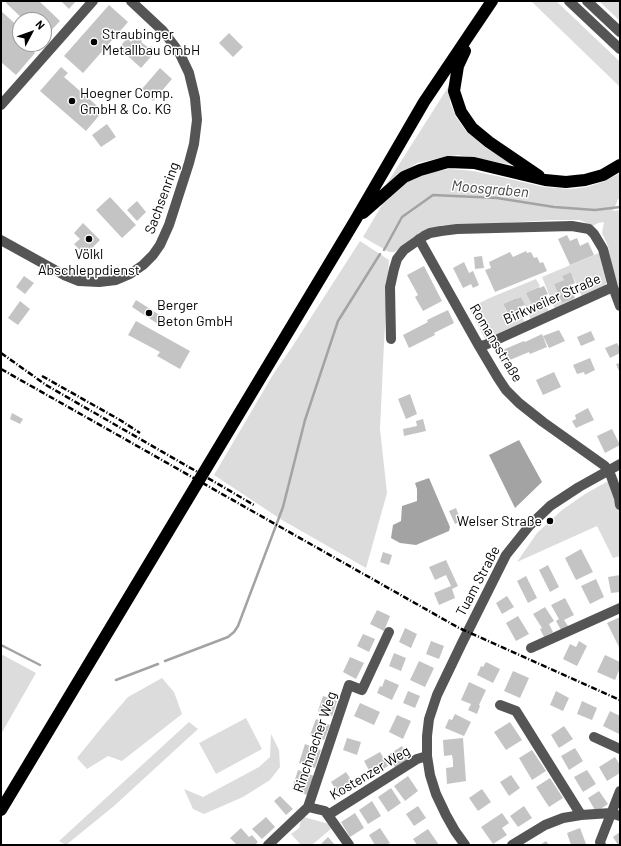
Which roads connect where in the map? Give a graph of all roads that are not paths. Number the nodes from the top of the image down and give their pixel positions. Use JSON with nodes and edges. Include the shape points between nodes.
{"nodes":[{"id":1,"x":93,"y":1,"type":"edge"},
{"id":2,"x":131,"y":1,"type":"edge"},
{"id":3,"x":492,"y":1,"type":"edge"},
{"id":4,"x":497,"y":1,"type":"edge"},
{"id":5,"x":569,"y":1,"type":"edge"},
{"id":6,"x":587,"y":1,"type":"edge"},
{"id":7,"x":620,"y":32,"type":"edge"},
{"id":8,"x":620,"y":49,"type":"edge"},
{"id":9,"x":1,"y":105,"type":"edge"},
{"id":10,"x":620,"y":165,"type":"edge"},
{"id":11,"x":545,"y":180,"type":"junction"},
{"id":12,"x":356,"y":218,"type":"junction"},
{"id":13,"x":419,"y":239,"type":"junction"},
{"id":14,"x":1,"y":240,"type":"edge"},
{"id":15,"x":613,"y":287,"type":"junction"},
{"id":16,"x":620,"y":306,"type":"edge"},
{"id":17,"x":391,"y":340,"type":"dead end"},
{"id":18,"x":480,"y":346,"type":"junction"},
{"id":19,"x":620,"y":464,"type":"edge"},
{"id":20,"x":608,"y":471,"type":"junction"},
{"id":21,"x":620,"y":505,"type":"edge"},
{"id":22,"x":620,"y":608,"type":"edge"},
{"id":23,"x":388,"y":632,"type":"dead end"},
{"id":24,"x":531,"y":648,"type":"dead end"},
{"id":25,"x":500,"y":704,"type":"dead end"},
{"id":26,"x":594,"y":737,"type":"dead end"},
{"id":27,"x":620,"y":749,"type":"edge"},
{"id":28,"x":427,"y":756,"type":"junction"},
{"id":29,"x":620,"y":791,"type":"edge"},
{"id":30,"x":308,"y":807,"type":"junction"},
{"id":31,"x":1,"y":810,"type":"edge"},
{"id":32,"x":328,"y":815,"type":"junction"},
{"id":33,"x":581,"y":815,"type":"junction"},
{"id":34,"x":616,"y":815,"type":"edge"},
{"id":35,"x":268,"y":845,"type":"edge"},
{"id":36,"x":349,"y":845,"type":"edge"},
{"id":37,"x":465,"y":845,"type":"edge"},
{"id":38,"x":512,"y":845,"type":"edge"},
{"id":39,"x":601,"y":845,"type":"edge"}],
"edges":[{"from":1,"to":9,"type":"street"},
{"from":2,"to":14,"type":"street","name":"Sachsenring","via":[[163,31],[179,52],[189,73],[195,98],[197,120],[194,144],[160,245],[143,265],[130,274],[116,280],[99,282],[79,281],[64,275]]},
{"from":3,"to":12,"type":"highway","via":[[424,102]]},
{"from":4,"to":11,"type":"highway","via":[[465,51],[458,66],[454,92],[461,112],[472,128]]},
{"from":5,"to":8,"type":"street"},
{"from":6,"to":7,"type":"street"},
{"from":10,"to":11,"type":"highway","via":[[603,175],[585,180]]},
{"from":11,"to":12,"type":"highway","via":[[474,163],[448,162],[404,176]]},
{"from":12,"to":31,"type":"highway"},
{"from":13,"to":15,"type":"street","via":[[441,230],[582,227],[594,234],[599,241]]},
{"from":13,"to":17,"type":"street","via":[[404,250],[397,259],[394,269],[390,287]]},
{"from":13,"to":18,"type":"street","name":"Romansstraße"},
{"from":15,"to":16,"type":"street"},
{"from":15,"to":18,"type":"street","name":"Birkweiler Straße"},
{"from":18,"to":20,"type":"street","name":"Romansstraße","via":[[506,390],[519,403],[605,466]]},
{"from":19,"to":20,"type":"street","name":"Tuam Straße"},
{"from":20,"to":21,"type":"street"},
{"from":20,"to":28,"type":"street","name":"Tuam Straße","via":[[550,506],[530,525],[506,555],[437,696],[429,719]]},
{"from":22,"to":24,"type":"street"},
{"from":23,"to":30,"type":"street","name":"Rinchnacher Weg","via":[[362,690],[349,685]]},
{"from":25,"to":33,"type":"street","via":[[516,711]]},
{"from":26,"to":27,"type":"street"},
{"from":28,"to":32,"type":"street","name":"Kostenzer Weg","via":[[417,759]]},
{"from":28,"to":37,"type":"street","name":"Tuam Straße","via":[[436,794]]},
{"from":29,"to":34,"type":"street"},
{"from":30,"to":32,"type":"street","name":"Kostenzer Weg","via":[[325,811]]},
{"from":30,"to":35,"type":"street","name":"Rinchnacher Weg"},
{"from":32,"to":36,"type":"street","name":"Kostenzer Weg"},
{"from":33,"to":34,"type":"street"},
{"from":33,"to":38,"type":"street","via":[[545,825]]},
{"from":34,"to":39,"type":"street","via":[[600,842]]}]}
